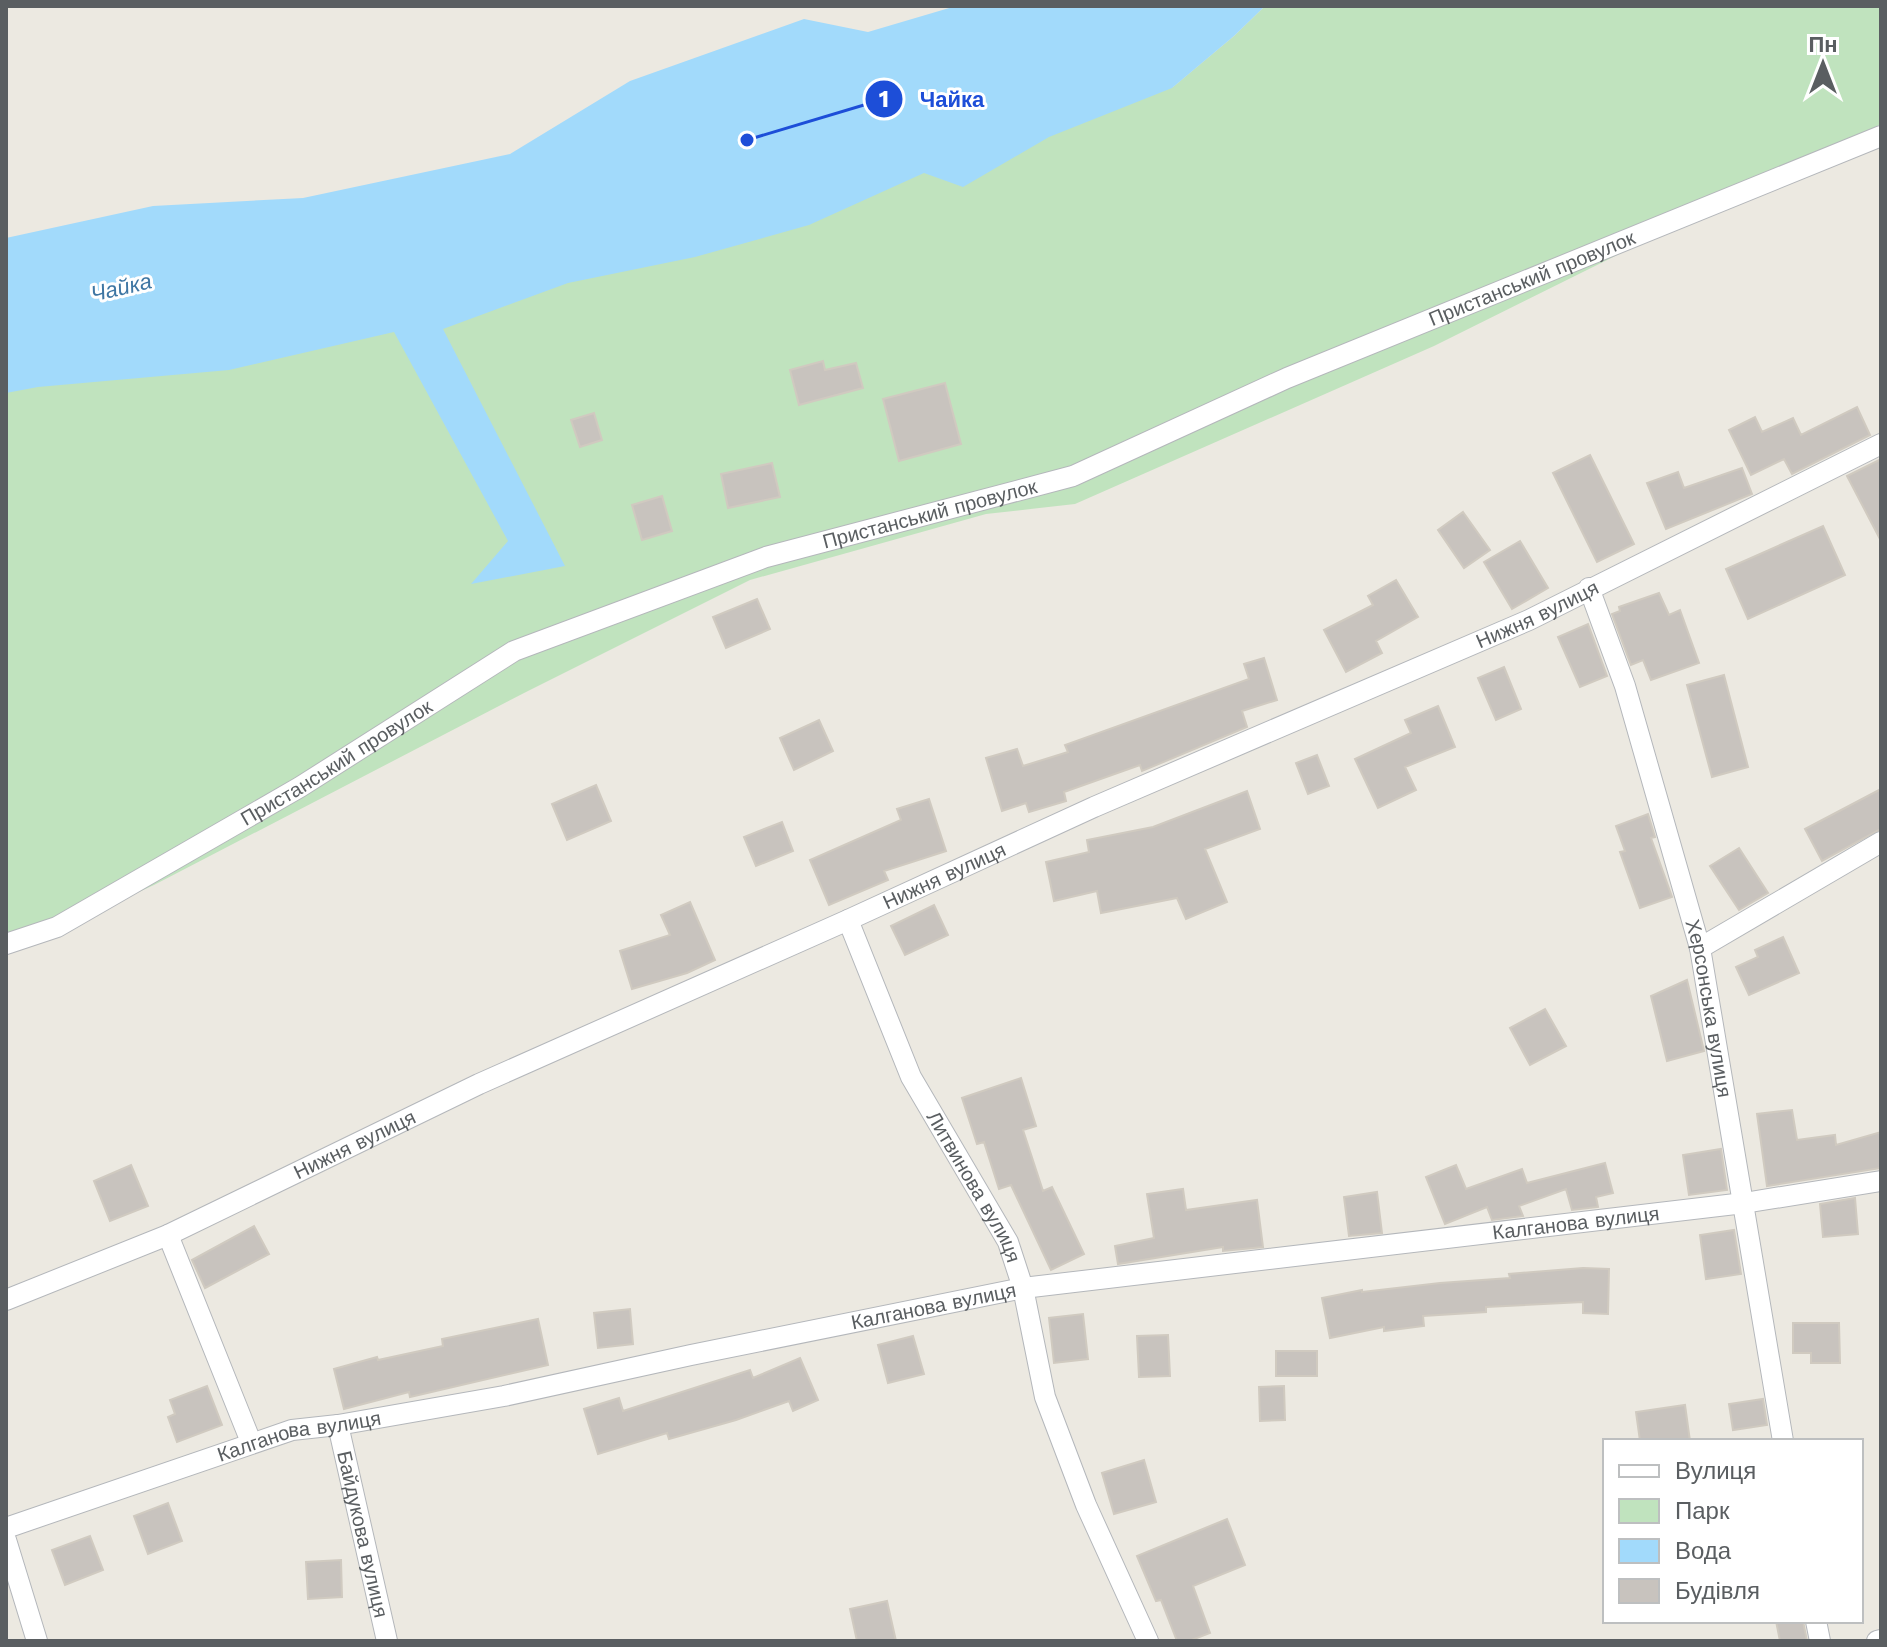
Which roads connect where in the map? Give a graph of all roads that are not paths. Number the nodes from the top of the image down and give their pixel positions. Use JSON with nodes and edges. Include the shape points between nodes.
{"nodes":[{"id":1,"x":1881,"y":136,"type":"edge"},
{"id":2,"x":1881,"y":444,"type":"edge"},
{"id":3,"x":1589,"y":588,"type":"junction"},
{"id":4,"x":1881,"y":842,"type":"edge"},
{"id":5,"x":848,"y":920,"type":"junction"},
{"id":6,"x":6,"y":944,"type":"edge"},
{"id":7,"x":1700,"y":948,"type":"junction"},
{"id":8,"x":1881,"y":1181,"type":"edge"},
{"id":9,"x":1744,"y":1203,"type":"junction"},
{"id":10,"x":168,"y":1235,"type":"junction"},
{"id":11,"x":1023,"y":1288,"type":"junction"},
{"id":12,"x":6,"y":1300,"type":"edge"},
{"id":13,"x":338,"y":1425,"type":"junction"},
{"id":14,"x":1783,"y":1439,"type":"edge"},
{"id":15,"x":251,"y":1442,"type":"junction"},
{"id":16,"x":6,"y":1528,"type":"edge"},
{"id":17,"x":6,"y":1540,"type":"edge"},
{"id":18,"x":37,"y":1641,"type":"edge"},
{"id":19,"x":387,"y":1641,"type":"edge"},
{"id":20,"x":1148,"y":1641,"type":"edge"}],
"edges":[{"from":1,"to":6,"type":"street","name":"Пристанський провулок","via":[[1287,378],[1073,476],[766,557],[514,651],[300,787],[84,912]]},
{"from":2,"to":3,"type":"street","name":"Нижня вулиця"},
{"from":3,"to":5,"type":"street","name":"Нижня вулиця","via":[[1529,620],[1094,807]]},
{"from":3,"to":7,"type":"street","name":"Херсонська вулиця","via":[[1625,686]]},
{"from":4,"to":7,"type":"street"},
{"from":5,"to":10,"type":"street","name":"Нижня вулиця","via":[[479,1084]]},
{"from":5,"to":11,"type":"street","name":"Литвинова вулиця","via":[[911,1077],[1008,1242]]},
{"from":7,"to":9,"type":"street","name":"Херсонська вулиця"},
{"from":8,"to":9,"type":"street","name":"Калганова вулиця"},
{"from":9,"to":11,"type":"street","name":"Калганова вулиця"},
{"from":9,"to":14,"type":"street","name":"Херсонська вулиця"},
{"from":10,"to":12,"type":"street","name":"Нижня вулиця"},
{"from":10,"to":15,"type":"street"},
{"from":11,"to":13,"type":"street","name":"Калганова вулиця","via":[[504,1396]]},
{"from":11,"to":20,"type":"street","name":"Литвинова вулиця","via":[[1045,1397],[1086,1505]]},
{"from":13,"to":15,"type":"street","name":"Калганова вулиця"},
{"from":13,"to":19,"type":"street","name":"Байдукова вулиця"},
{"from":15,"to":16,"type":"street","name":"Калганова вулиця"},
{"from":17,"to":18,"type":"street"}]}
